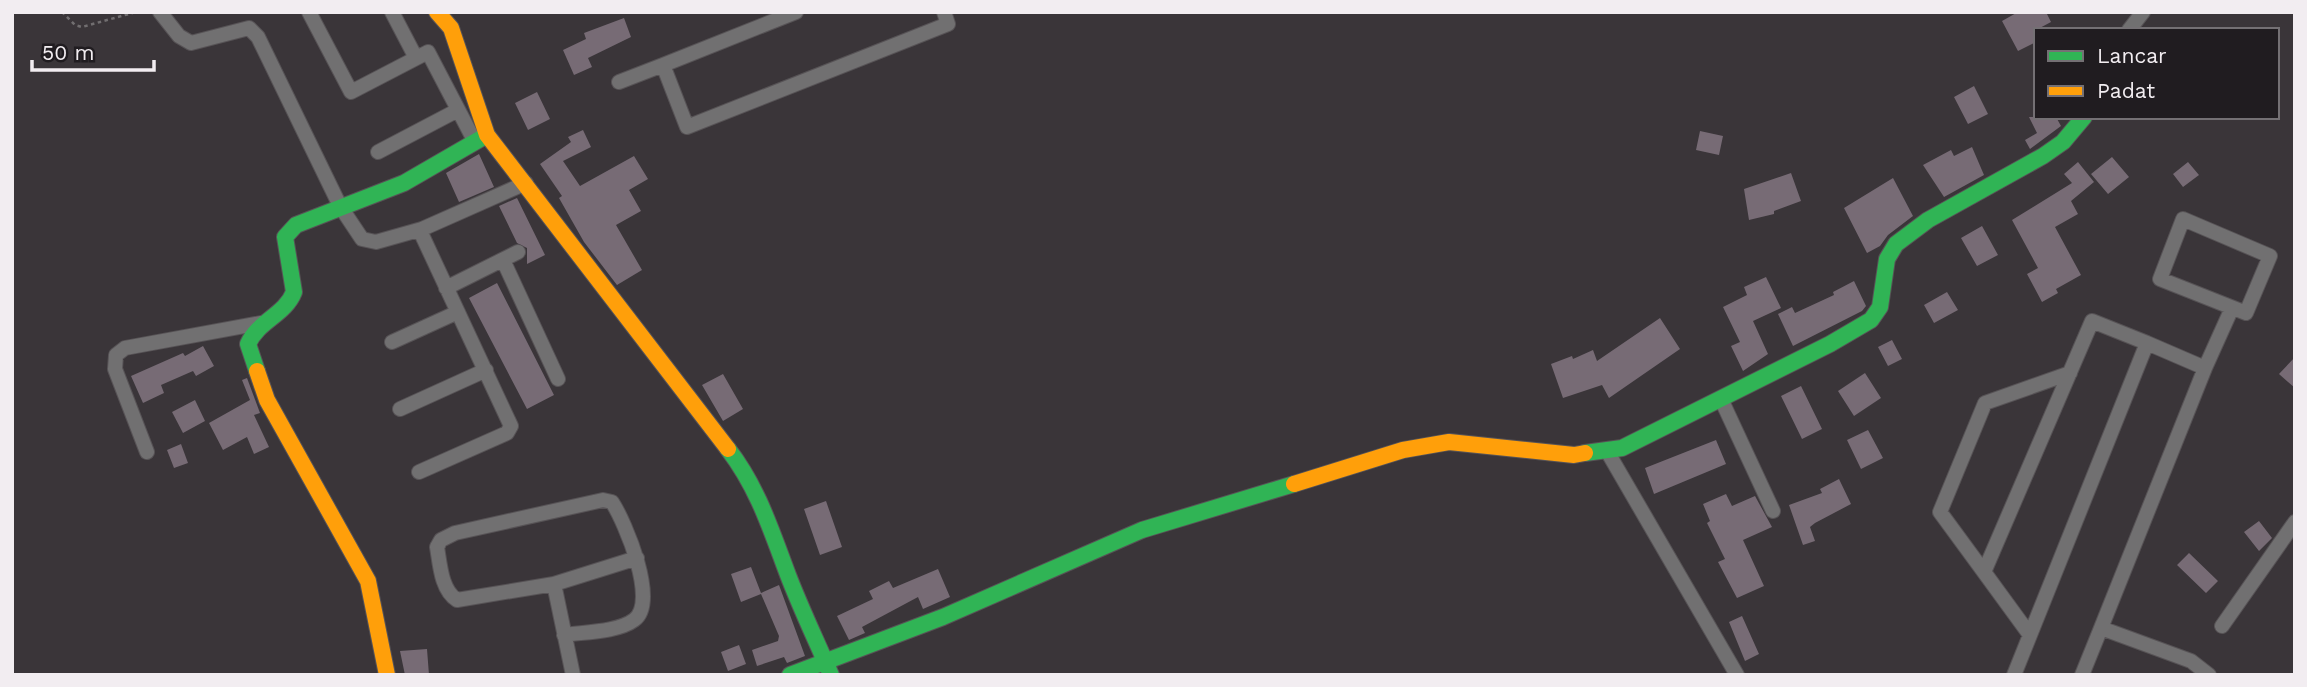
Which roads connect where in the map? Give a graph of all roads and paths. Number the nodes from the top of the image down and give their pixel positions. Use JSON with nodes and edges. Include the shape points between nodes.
{"nodes":[{"id":1,"x":62,"y":12,"type":"edge"},
{"id":2,"x":136,"y":12,"type":"edge"},
{"id":3,"x":160,"y":12,"type":"edge"},
{"id":4,"x":309,"y":12,"type":"edge"},
{"id":5,"x":392,"y":12,"type":"edge"},
{"id":6,"x":437,"y":12,"type":"edge"},
{"id":7,"x":796,"y":12,"type":"edge"},
{"id":8,"x":944,"y":12,"type":"edge"},
{"id":9,"x":2143,"y":12,"type":"edge"},
{"id":10,"x":2131,"y":28,"type":"edge"},
{"id":11,"x":416,"y":58,"type":"junction"},
{"id":12,"x":663,"y":65,"type":"junction"},
{"id":13,"x":619,"y":82,"type":"dead end"},
{"id":14,"x":458,"y":110,"type":"junction"},
{"id":15,"x":2082,"y":119,"type":"edge"},
{"id":16,"x":481,"y":139,"type":"junction"},
{"id":17,"x":378,"y":152,"type":"dead end"},
{"id":18,"x":526,"y":183,"type":"junction"},
{"id":19,"x":340,"y":206,"type":"junction"},
{"id":20,"x":422,"y":229,"type":"junction"},
{"id":21,"x":518,"y":252,"type":"dead end"},
{"id":22,"x":503,"y":260,"type":"junction"},
{"id":23,"x":446,"y":288,"type":"junction"},
{"id":24,"x":2232,"y":308,"type":"junction"},
{"id":25,"x":458,"y":312,"type":"junction"},
{"id":26,"x":261,"y":323,"type":"junction"},
{"id":27,"x":392,"y":342,"type":"dead end"},
{"id":28,"x":2147,"y":343,"type":"junction"},
{"id":29,"x":2205,"y":368,"type":"junction"},
{"id":30,"x":486,"y":370,"type":"junction"},
{"id":31,"x":2070,"y":373,"type":"junction"},
{"id":32,"x":558,"y":379,"type":"dead end"},
{"id":33,"x":1721,"y":399,"type":"junction"},
{"id":34,"x":400,"y":410,"type":"dead end"},
{"id":35,"x":1607,"y":451,"type":"junction"},
{"id":36,"x":147,"y":452,"type":"dead end"},
{"id":37,"x":419,"y":472,"type":"dead end"},
{"id":38,"x":1773,"y":511,"type":"dead end"},
{"id":39,"x":2295,"y":522,"type":"edge"},
{"id":40,"x":637,"y":558,"type":"junction"},
{"id":41,"x":1984,"y":572,"type":"junction"},
{"id":42,"x":554,"y":583,"type":"junction"},
{"id":43,"x":2222,"y":626,"type":"dead end"},
{"id":44,"x":2101,"y":628,"type":"junction"},
{"id":45,"x":564,"y":635,"type":"junction"},
{"id":46,"x":2029,"y":635,"type":"junction"},
{"id":47,"x":829,"y":669,"type":"edge"},
{"id":48,"x":387,"y":675,"type":"edge"},
{"id":49,"x":573,"y":675,"type":"edge"},
{"id":50,"x":790,"y":675,"type":"edge"},
{"id":51,"x":1737,"y":675,"type":"edge"},
{"id":52,"x":2014,"y":675,"type":"edge"},
{"id":53,"x":2082,"y":675,"type":"edge"},
{"id":54,"x":2209,"y":675,"type":"edge"}],
"edges":[{"from":1,"to":2,"type":"path","via":[[82,27]]},
{"from":3,"to":19,"type":"street","via":[[179,36],[191,43],[242,29],[254,32]]},
{"from":4,"to":11,"type":"street","via":[[351,92]]},
{"from":5,"to":11,"type":"street"},
{"from":6,"to":16,"type":"street","via":[[451,28]]},
{"from":7,"to":12,"type":"street"},
{"from":8,"to":12,"type":"street","via":[[948,24],[687,127]]},
{"from":9,"to":10,"type":"street"},
{"from":11,"to":14,"type":"street","via":[[428,52]]},
{"from":12,"to":13,"type":"street"},
{"from":14,"to":16,"type":"street"},
{"from":14,"to":17,"type":"street"},
{"from":15,"to":33,"type":"street","via":[[2063,142],[2043,156],[1928,220],[1896,244],[1887,259],[1880,307],[1871,320]]},
{"from":16,"to":18,"type":"street"},
{"from":16,"to":19,"type":"street","via":[[404,183]]},
{"from":18,"to":20,"type":"street"},
{"from":18,"to":47,"type":"street","via":[[747,474]]},
{"from":19,"to":20,"type":"street","via":[[366,242]]},
{"from":19,"to":26,"type":"street","via":[[289,231],[285,237],[294,293]]},
{"from":20,"to":23,"type":"street"},
{"from":21,"to":22,"type":"street"},
{"from":22,"to":23,"type":"street"},
{"from":22,"to":32,"type":"street"},
{"from":23,"to":25,"type":"street"},
{"from":24,"to":24,"type":"street","via":[[2246,313],[2270,256],[2183,219],[2160,279]]},
{"from":24,"to":29,"type":"street"},
{"from":25,"to":27,"type":"street"},
{"from":25,"to":30,"type":"street"},
{"from":26,"to":36,"type":"street","via":[[125,348],[116,355],[115,369]]},
{"from":26,"to":48,"type":"street","via":[[248,344],[256,373],[293,451],[364,572]]},
{"from":28,"to":29,"type":"street"},
{"from":28,"to":31,"type":"street","via":[[2092,321]]},
{"from":28,"to":46,"type":"street"},
{"from":29,"to":44,"type":"street"},
{"from":30,"to":34,"type":"street"},
{"from":30,"to":37,"type":"street","via":[[511,422],[510,430]]},
{"from":31,"to":41,"type":"street"},
{"from":31,"to":41,"type":"street","via":[[1985,403],[1940,512]]},
{"from":33,"to":35,"type":"street"},
{"from":33,"to":38,"type":"street"},
{"from":35,"to":47,"type":"street","via":[[1574,454],[1449,442],[1403,450],[1142,530]]},
{"from":35,"to":51,"type":"street"},
{"from":39,"to":43,"type":"street"},
{"from":40,"to":42,"type":"street"},
{"from":40,"to":42,"type":"street","via":[[623,520],[612,502],[603,500],[454,533],[437,547],[441,573],[457,600]]},
{"from":40,"to":45,"type":"street","via":[[642,587],[638,618],[628,624]]},
{"from":41,"to":46,"type":"street"},
{"from":42,"to":45,"type":"street"},
{"from":44,"to":53,"type":"street"},
{"from":44,"to":54,"type":"street","via":[[2191,661]]},
{"from":45,"to":49,"type":"street"},
{"from":46,"to":52,"type":"street"},
{"from":47,"to":50,"type":"street"}]}
